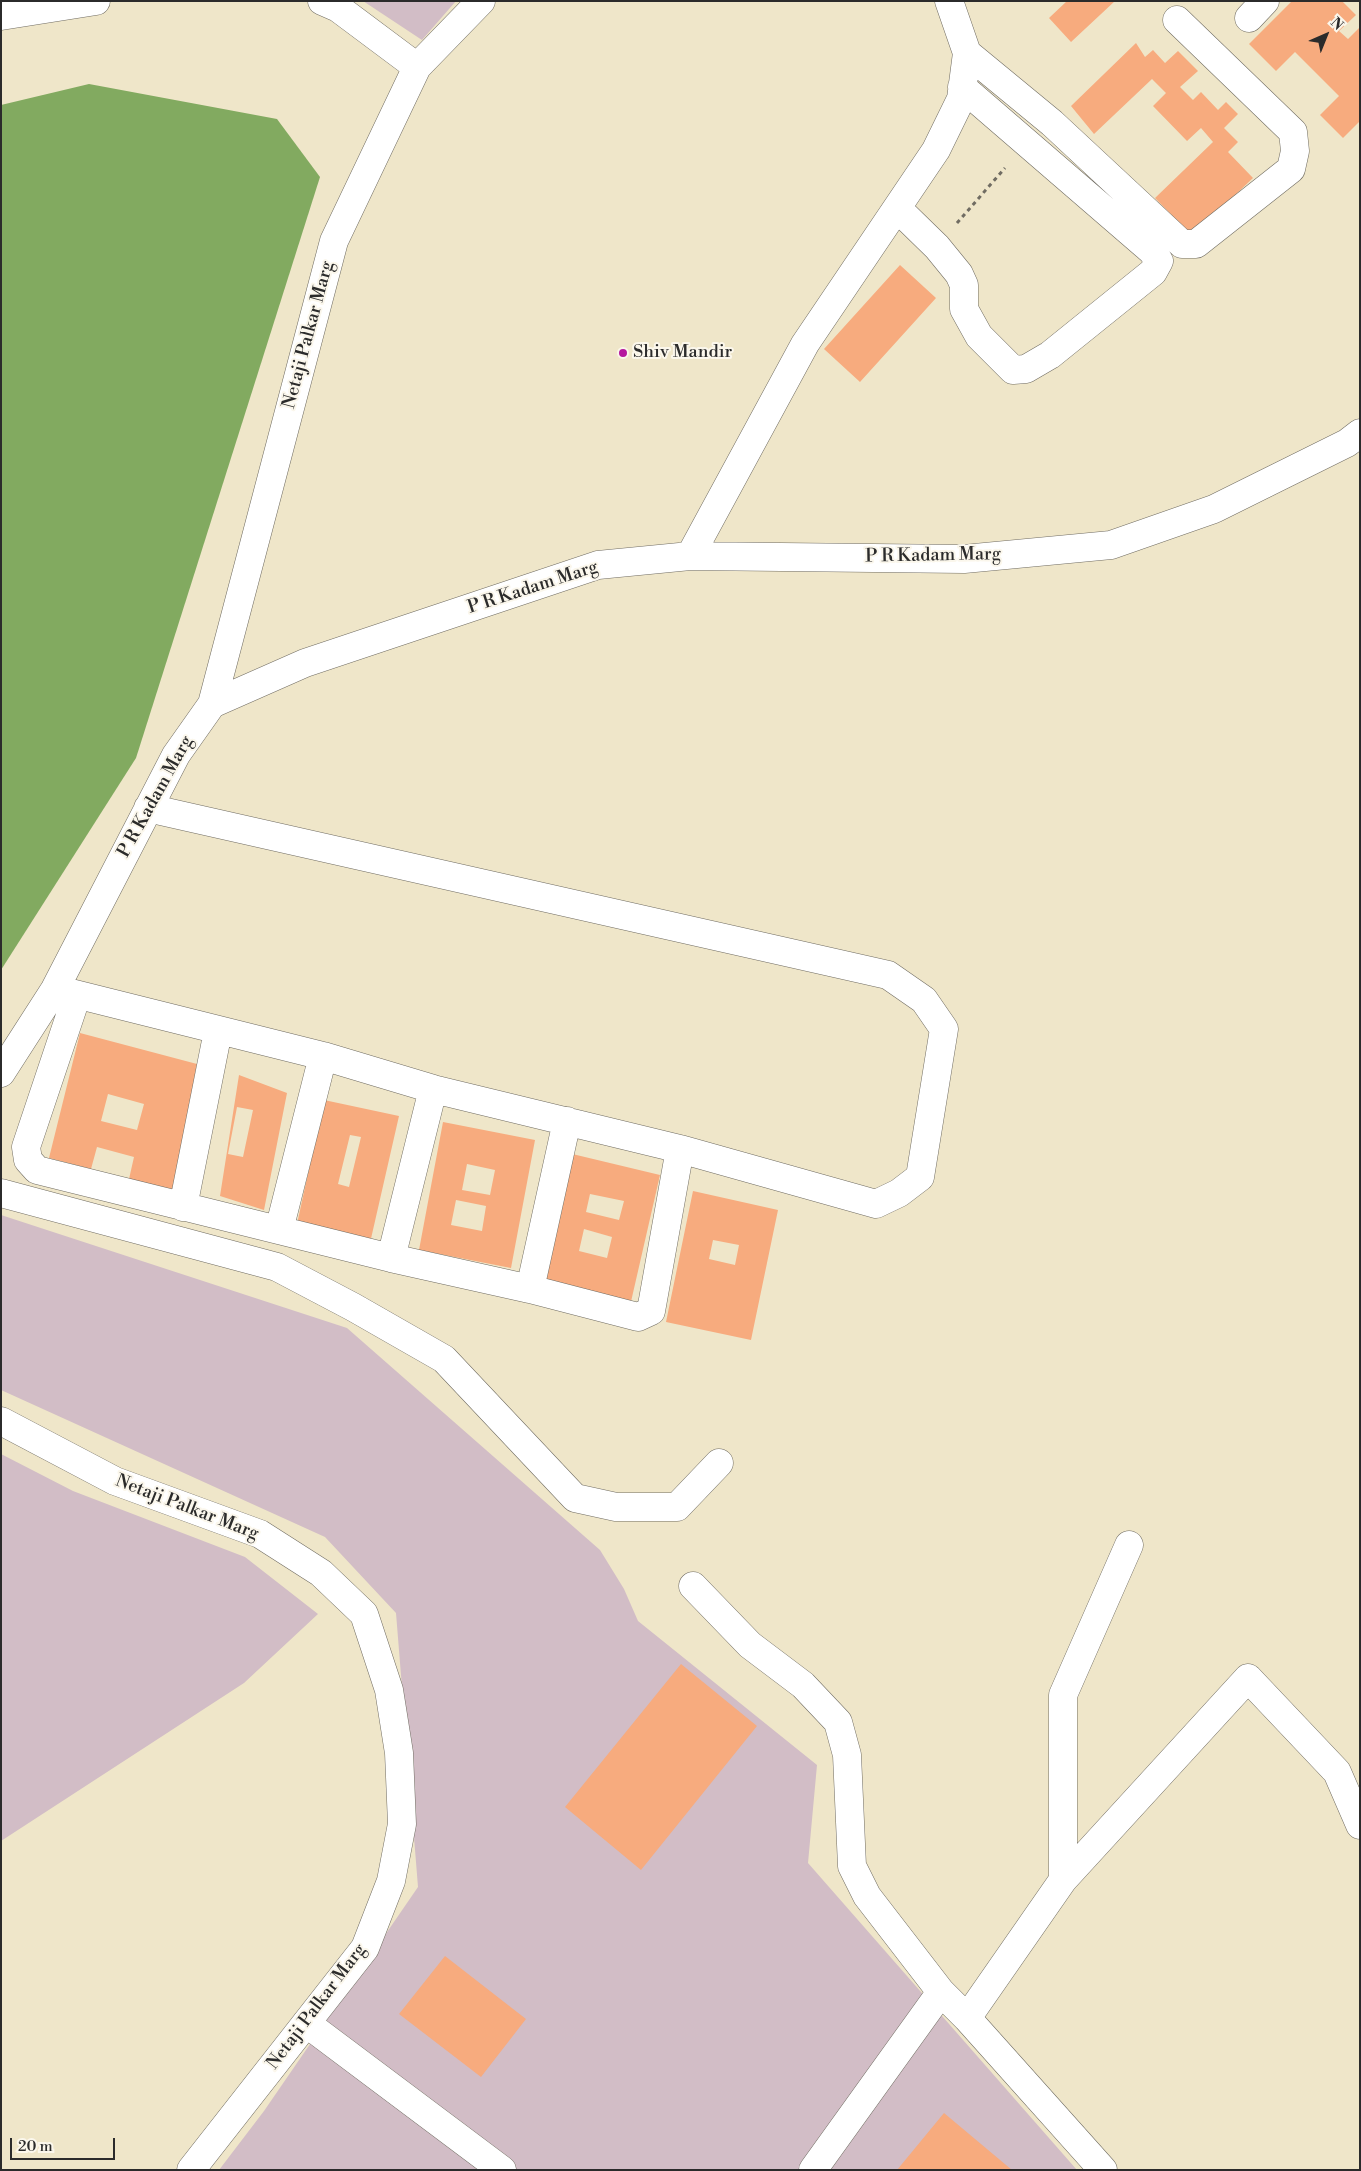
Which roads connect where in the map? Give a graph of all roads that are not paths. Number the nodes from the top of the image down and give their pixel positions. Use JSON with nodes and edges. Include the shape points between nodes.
{"nodes":[{"id":1,"x":96,"y":1,"type":"edge"},
{"id":2,"x":322,"y":1,"type":"edge"},
{"id":3,"x":481,"y":1,"type":"edge"},
{"id":4,"x":949,"y":1,"type":"edge"},
{"id":5,"x":1,"y":16,"type":"edge"},
{"id":6,"x":1177,"y":20,"type":"dead end"},
{"id":7,"x":967,"y":53,"type":"junction"},
{"id":8,"x":417,"y":67,"type":"junction"},
{"id":9,"x":962,"y":87,"type":"junction"},
{"id":10,"x":896,"y":208,"type":"junction"},
{"id":11,"x":1360,"y":433,"type":"edge"},
{"id":12,"x":690,"y":556,"type":"junction"},
{"id":13,"x":212,"y":704,"type":"junction"},
{"id":14,"x":148,"y":808,"type":"junction"},
{"id":15,"x":66,"y":992,"type":"junction"},
{"id":16,"x":218,"y":1031,"type":"junction"},
{"id":17,"x":323,"y":1056,"type":"junction"},
{"id":18,"x":1,"y":1073,"type":"edge"},
{"id":19,"x":433,"y":1089,"type":"junction"},
{"id":20,"x":567,"y":1121,"type":"junction"},
{"id":21,"x":680,"y":1149,"type":"junction"},
{"id":22,"x":1,"y":1193,"type":"edge"},
{"id":23,"x":183,"y":1206,"type":"junction"},
{"id":24,"x":279,"y":1230,"type":"junction"},
{"id":25,"x":391,"y":1258,"type":"junction"},
{"id":26,"x":530,"y":1289,"type":"junction"},
{"id":27,"x":1,"y":1421,"type":"edge"},
{"id":28,"x":719,"y":1464,"type":"dead end"},
{"id":29,"x":1129,"y":1545,"type":"dead end"},
{"id":30,"x":693,"y":1586,"type":"dead end"},
{"id":31,"x":1360,"y":1825,"type":"edge"},
{"id":32,"x":1063,"y":1880,"type":"junction"},
{"id":33,"x":941,"y":1992,"type":"junction"},
{"id":34,"x":967,"y":2018,"type":"junction"},
{"id":35,"x":306,"y":2023,"type":"junction"},
{"id":36,"x":191,"y":2170,"type":"edge"},
{"id":37,"x":502,"y":2170,"type":"edge"},
{"id":38,"x":813,"y":2170,"type":"edge"},
{"id":39,"x":1103,"y":2170,"type":"edge"}],
"edges":[{"from":1,"to":5,"type":"street"},
{"from":2,"to":8,"type":"street","via":[[338,8]]},
{"from":3,"to":8,"type":"street","name":"Netaji Palkar Marg"},
{"from":4,"to":7,"type":"street"},
{"from":6,"to":7,"type":"street","via":[[1293,132],[1295,152],[1291,169],[1196,244],[1182,244],[1052,123]]},
{"from":7,"to":9,"type":"street"},
{"from":8,"to":13,"type":"street","name":"Netaji Palkar Marg","via":[[334,241]]},
{"from":9,"to":10,"type":"street","via":[[961,99],[936,150]]},
{"from":9,"to":10,"type":"street","via":[[1152,251],[1159,261],[1153,272],[1050,355],[1026,368],[1013,370],[979,336],[964,309],[964,285],[959,274]]},
{"from":10,"to":12,"type":"street","via":[[805,344]]},
{"from":11,"to":12,"type":"street","name":"P R Kadam Marg","via":[[1347,443],[1214,509],[1111,544],[964,559]]},
{"from":12,"to":13,"type":"street","name":"P R Kadam Marg","via":[[598,565],[305,663]]},
{"from":13,"to":14,"type":"street","name":"P R Kadam Marg","via":[[176,755]]},
{"from":14,"to":15,"type":"street","name":"P R Kadam Marg"},
{"from":14,"to":21,"type":"street","via":[[888,975],[924,1000],[944,1030],[920,1177],[899,1193],[876,1204]]},
{"from":15,"to":16,"type":"street"},
{"from":15,"to":18,"type":"street","name":"P R Kadam Marg"},
{"from":15,"to":23,"type":"street","via":[[26,1147],[28,1160],[37,1170]]},
{"from":16,"to":17,"type":"street"},
{"from":16,"to":23,"type":"street"},
{"from":17,"to":19,"type":"street"},
{"from":17,"to":24,"type":"street"},
{"from":19,"to":20,"type":"street"},
{"from":19,"to":25,"type":"street"},
{"from":20,"to":21,"type":"street"},
{"from":20,"to":26,"type":"street"},
{"from":21,"to":26,"type":"street","via":[[651,1311],[638,1317]]},
{"from":22,"to":28,"type":"street","via":[[277,1267],[354,1307],[444,1360],[575,1498],[616,1507],[677,1507]]},
{"from":23,"to":24,"type":"street"},
{"from":24,"to":25,"type":"street"},
{"from":25,"to":26,"type":"street"},
{"from":27,"to":35,"type":"street","name":"Netaji Palkar Marg","via":[[115,1481],[260,1534],[321,1574],[364,1614],[389,1690],[399,1753],[402,1824],[391,1881],[365,1948]]},
{"from":29,"to":32,"type":"street","via":[[1063,1695]]},
{"from":30,"to":33,"type":"street","via":[[750,1645],[803,1685],[838,1722],[847,1755],[852,1866],[867,1896]]},
{"from":31,"to":32,"type":"street","via":[[1337,1772],[1248,1678]]},
{"from":32,"to":34,"type":"street"},
{"from":33,"to":34,"type":"street"},
{"from":33,"to":38,"type":"street"},
{"from":34,"to":39,"type":"street"},
{"from":35,"to":36,"type":"street","name":"Netaji Palkar Marg"},
{"from":35,"to":37,"type":"street"}]}
